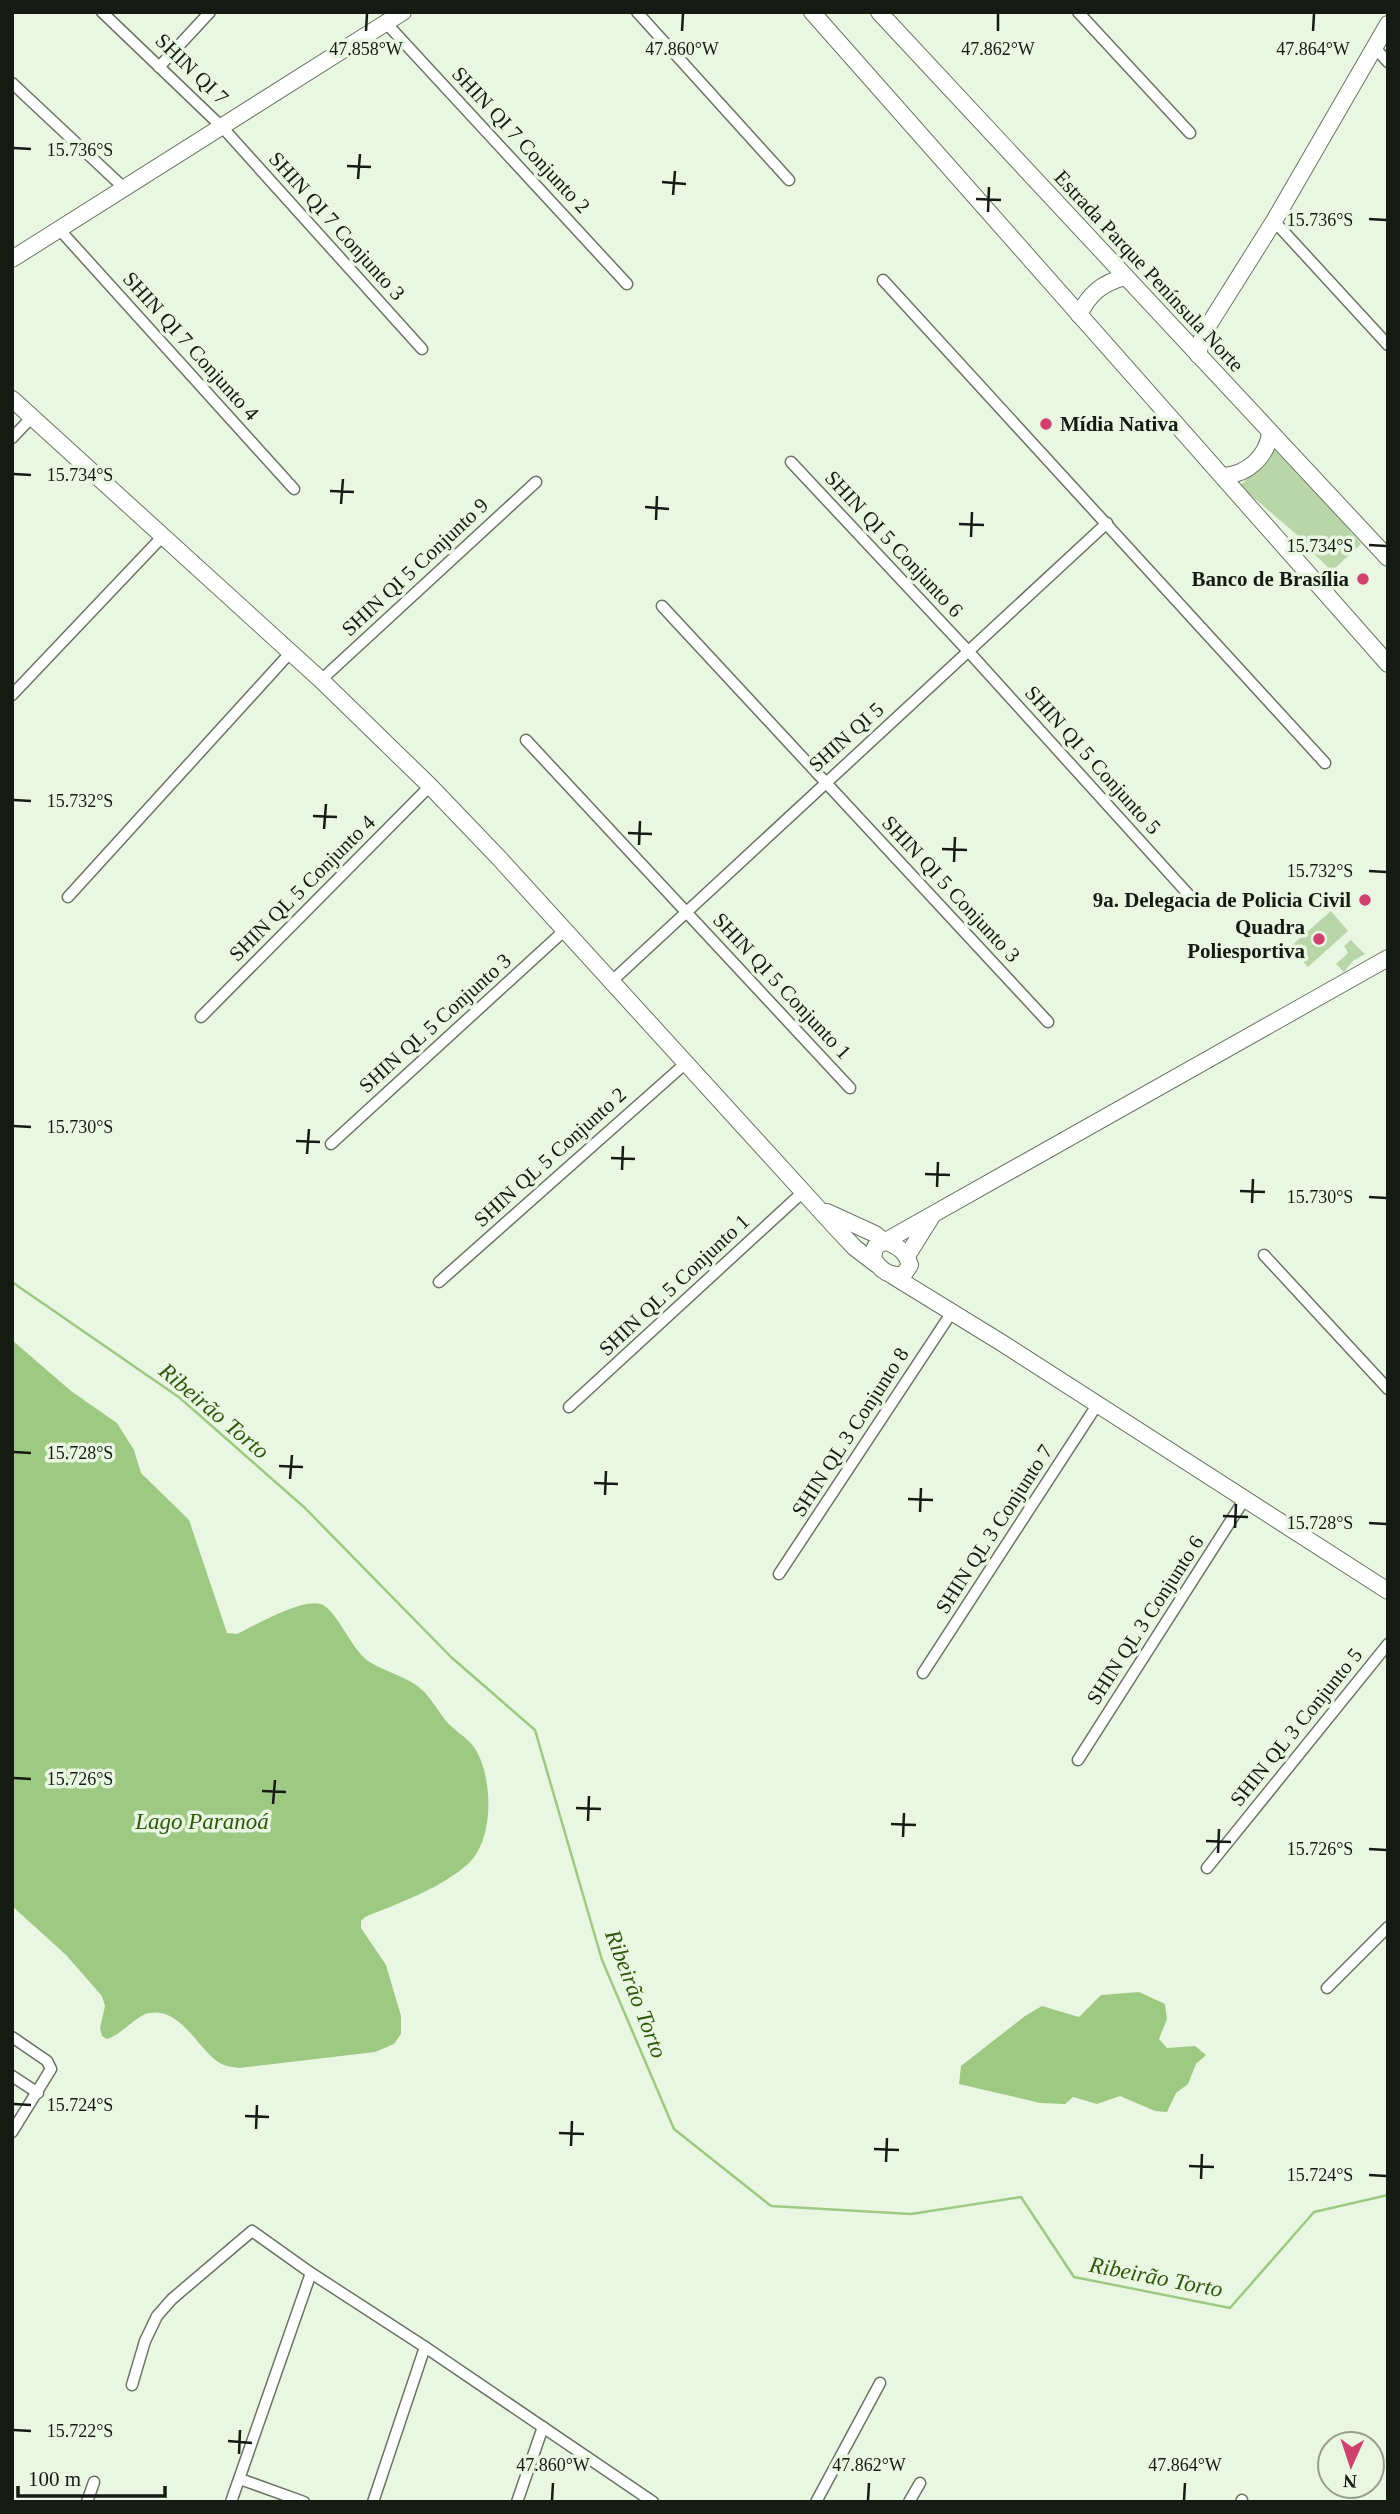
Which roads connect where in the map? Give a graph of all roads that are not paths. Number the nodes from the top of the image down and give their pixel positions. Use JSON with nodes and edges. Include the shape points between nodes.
{"nodes":[{"id":1,"x":102,"y":12,"type":"edge"},
{"id":2,"x":210,"y":12,"type":"edge"},
{"id":3,"x":403,"y":12,"type":"edge"},
{"id":4,"x":637,"y":12,"type":"edge"},
{"id":5,"x":812,"y":12,"type":"edge"},
{"id":6,"x":879,"y":12,"type":"edge"},
{"id":7,"x":1078,"y":12,"type":"edge"},
{"id":8,"x":386,"y":23,"type":"junction"},
{"id":9,"x":1388,"y":24,"type":"edge"},
{"id":10,"x":1374,"y":47,"type":"junction"},
{"id":11,"x":1388,"y":62,"type":"edge"},
{"id":12,"x":159,"y":66,"type":"junction"},
{"id":13,"x":12,"y":83,"type":"edge"},
{"id":14,"x":223,"y":128,"type":"junction"},
{"id":15,"x":1191,"y":133,"type":"dead end"},
{"id":16,"x":789,"y":180,"type":"dead end"},
{"id":17,"x":124,"y":188,"type":"junction"},
{"id":18,"x":1274,"y":221,"type":"junction"},
{"id":19,"x":59,"y":229,"type":"junction"},
{"id":20,"x":12,"y":259,"type":"edge"},
{"id":21,"x":1125,"y":277,"type":"junction"},
{"id":22,"x":883,"y":280,"type":"dead end"},
{"id":23,"x":626,"y":284,"type":"dead end"},
{"id":24,"x":1079,"y":315,"type":"junction"},
{"id":25,"x":1203,"y":334,"type":"junction"},
{"id":26,"x":1182,"y":338,"type":"junction"},
{"id":27,"x":1388,"y":345,"type":"edge"},
{"id":28,"x":422,"y":349,"type":"dead end"},
{"id":29,"x":1198,"y":355,"type":"junction"},
{"id":30,"x":12,"y":399,"type":"edge"},
{"id":31,"x":32,"y":416,"type":"junction"},
{"id":32,"x":1270,"y":434,"type":"junction"},
{"id":33,"x":12,"y":438,"type":"edge"},
{"id":34,"x":791,"y":463,"type":"dead end"},
{"id":35,"x":1224,"y":476,"type":"junction"},
{"id":36,"x":536,"y":482,"type":"dead end"},
{"id":37,"x":294,"y":489,"type":"dead end"},
{"id":38,"x":1107,"y":523,"type":"junction"},
{"id":39,"x":162,"y":537,"type":"junction"},
{"id":40,"x":1388,"y":558,"type":"edge"},
{"id":41,"x":662,"y":606,"type":"dead end"},
{"id":42,"x":969,"y":652,"type":"junction"},
{"id":43,"x":290,"y":653,"type":"junction"},
{"id":44,"x":1388,"y":664,"type":"edge"},
{"id":45,"x":321,"y":681,"type":"junction"},
{"id":46,"x":12,"y":695,"type":"edge"},
{"id":47,"x":526,"y":740,"type":"dead end"},
{"id":48,"x":1325,"y":764,"type":"dead end"},
{"id":49,"x":825,"y":783,"type":"junction"},
{"id":50,"x":430,"y":786,"type":"junction"},
{"id":51,"x":1189,"y":895,"type":"dead end"},
{"id":52,"x":68,"y":897,"type":"dead end"},
{"id":53,"x":686,"y":911,"type":"junction"},
{"id":54,"x":565,"y":930,"type":"junction"},
{"id":55,"x":1388,"y":958,"type":"edge"},
{"id":56,"x":612,"y":981,"type":"junction"},
{"id":57,"x":201,"y":1017,"type":"dead end"},
{"id":58,"x":1048,"y":1022,"type":"dead end"},
{"id":59,"x":687,"y":1062,"type":"junction"},
{"id":60,"x":850,"y":1088,"type":"dead end"},
{"id":61,"x":331,"y":1144,"type":"dead end"},
{"id":62,"x":804,"y":1191,"type":"junction"},
{"id":63,"x":822,"y":1210,"type":"junction"},
{"id":64,"x":932,"y":1216,"type":"junction"},
{"id":65,"x":886,"y":1242,"type":"junction"},
{"id":66,"x":1264,"y":1255,"type":"dead end"},
{"id":67,"x":876,"y":1264,"type":"junction"},
{"id":68,"x":903,"y":1267,"type":"junction"},
{"id":69,"x":439,"y":1282,"type":"dead end"},
{"id":70,"x":946,"y":1308,"type":"junction"},
{"id":71,"x":1388,"y":1389,"type":"edge"},
{"id":72,"x":1097,"y":1405,"type":"junction"},
{"id":73,"x":569,"y":1407,"type":"dead end"},
{"id":74,"x":1244,"y":1500,"type":"junction"},
{"id":75,"x":779,"y":1574,"type":"dead end"},
{"id":76,"x":1388,"y":1591,"type":"edge"},
{"id":77,"x":1388,"y":1644,"type":"edge"},
{"id":78,"x":923,"y":1673,"type":"dead end"},
{"id":79,"x":1077,"y":1760,"type":"dead end"},
{"id":80,"x":1208,"y":1868,"type":"dead end"},
{"id":81,"x":1388,"y":1927,"type":"edge"},
{"id":82,"x":1327,"y":1988,"type":"dead end"},
{"id":83,"x":12,"y":2037,"type":"edge"},
{"id":84,"x":12,"y":2077,"type":"edge"},
{"id":85,"x":38,"y":2094,"type":"junction"},
{"id":86,"x":13,"y":2130,"type":"edge"},
{"id":87,"x":311,"y":2273,"type":"junction"},
{"id":88,"x":425,"y":2347,"type":"junction"},
{"id":89,"x":880,"y":2383,"type":"dead end"},
{"id":90,"x":132,"y":2385,"type":"dead end"},
{"id":91,"x":543,"y":2427,"type":"junction"},
{"id":92,"x":240,"y":2479,"type":"junction"},
{"id":93,"x":94,"y":2482,"type":"dead end"},
{"id":94,"x":920,"y":2483,"type":"dead end"},
{"id":95,"x":87,"y":2502,"type":"edge"},
{"id":96,"x":231,"y":2502,"type":"edge"},
{"id":97,"x":304,"y":2502,"type":"edge"},
{"id":98,"x":373,"y":2502,"type":"edge"},
{"id":99,"x":517,"y":2502,"type":"edge"},
{"id":100,"x":653,"y":2502,"type":"edge"},
{"id":101,"x":816,"y":2502,"type":"edge"},
{"id":102,"x":909,"y":2502,"type":"edge"}],
"edges":[{"from":1,"to":12,"type":"street","name":"SHIN QI 7"},
{"from":2,"to":12,"type":"street"},
{"from":3,"to":8,"type":"street","name":"SHIN QI 7"},
{"from":4,"to":16,"type":"street"},
{"from":5,"to":24,"type":"street"},
{"from":6,"to":21,"type":"street","name":"Estrada Parque Península Norte"},
{"from":7,"to":15,"type":"street"},
{"from":8,"to":14,"type":"street","name":"SHIN QI 7"},
{"from":8,"to":23,"type":"street","name":"SHIN QI 7 Conjunto 2"},
{"from":9,"to":10,"type":"street"},
{"from":10,"to":11,"type":"street"},
{"from":10,"to":18,"type":"street"},
{"from":12,"to":14,"type":"street","name":"SHIN QI 7"},
{"from":13,"to":17,"type":"street"},
{"from":14,"to":17,"type":"street","name":"SHIN QI 7"},
{"from":14,"to":28,"type":"street","name":"SHIN QI 7 Conjunto 3"},
{"from":17,"to":19,"type":"street","name":"SHIN QI 7"},
{"from":18,"to":25,"type":"street"},
{"from":18,"to":27,"type":"street"},
{"from":19,"to":20,"type":"street","name":"SHIN QI 7"},
{"from":19,"to":37,"type":"street","name":"SHIN QI 7 Conjunto 4"},
{"from":21,"to":24,"type":"street","via":[[1093,293]]},
{"from":21,"to":26,"type":"street","name":"Estrada Parque Península Norte"},
{"from":22,"to":38,"type":"street"},
{"from":24,"to":35,"type":"street"},
{"from":25,"to":26,"type":"street"},
{"from":25,"to":29,"type":"street"},
{"from":26,"to":29,"type":"street","name":"Estrada Parque Península Norte"},
{"from":29,"to":32,"type":"street","name":"Estrada Parque Península Norte"},
{"from":30,"to":31,"type":"street"},
{"from":31,"to":33,"type":"street"},
{"from":31,"to":39,"type":"street"},
{"from":32,"to":35,"type":"street","via":[[1266,449],[1252,466]]},
{"from":32,"to":40,"type":"street","name":"Estrada Parque Península Norte"},
{"from":34,"to":42,"type":"street","name":"SHIN QI 5 Conjunto 6"},
{"from":35,"to":44,"type":"street"},
{"from":36,"to":45,"type":"street","name":"SHIN QI 5 Conjunto 9"},
{"from":38,"to":42,"type":"street","name":"SHIN QI 5"},
{"from":38,"to":48,"type":"street"},
{"from":39,"to":43,"type":"street"},
{"from":39,"to":46,"type":"street"},
{"from":41,"to":49,"type":"street","name":"SHIN QI 5 Conjunto 3"},
{"from":42,"to":49,"type":"street","name":"SHIN QI 5"},
{"from":42,"to":51,"type":"street","name":"SHIN QI 5 Conjunto 5"},
{"from":43,"to":45,"type":"street"},
{"from":43,"to":52,"type":"street"},
{"from":45,"to":50,"type":"street"},
{"from":47,"to":53,"type":"street","name":"SHIN QI 5 Conjunto 1"},
{"from":49,"to":53,"type":"street","name":"SHIN QI 5"},
{"from":49,"to":58,"type":"street","name":"SHIN QI 5 Conjunto 3"},
{"from":50,"to":54,"type":"street"},
{"from":50,"to":57,"type":"street","name":"SHIN QL 5 Conjunto 4"},
{"from":53,"to":56,"type":"street","name":"SHIN QI 5"},
{"from":53,"to":60,"type":"street","name":"SHIN QI 5 Conjunto 1"},
{"from":54,"to":56,"type":"street"},
{"from":54,"to":61,"type":"street","name":"SHIN QL 5 Conjunto 3"},
{"from":55,"to":64,"type":"street"},
{"from":56,"to":59,"type":"street"},
{"from":59,"to":62,"type":"street"},
{"from":59,"to":69,"type":"street","name":"SHIN QL 5 Conjunto 2"},
{"from":62,"to":63,"type":"street"},
{"from":62,"to":73,"type":"street","name":"SHIN QL 5 Conjunto 1"},
{"from":63,"to":65,"type":"street"},
{"from":63,"to":67,"type":"street","via":[[855,1248]]},
{"from":64,"to":65,"type":"street"},
{"from":64,"to":68,"type":"street"},
{"from":65,"to":67,"type":"street","via":[[875,1247]]},
{"from":65,"to":68,"type":"street","via":[[902,1250]]},
{"from":66,"to":71,"type":"street"},
{"from":67,"to":68,"type":"street","via":[[886,1273]]},
{"from":68,"to":70,"type":"street"},
{"from":70,"to":72,"type":"street"},
{"from":70,"to":75,"type":"street","name":"SHIN QL 3 Conjunto 8"},
{"from":72,"to":74,"type":"street"},
{"from":72,"to":78,"type":"street","name":"SHIN QL 3 Conjunto 7"},
{"from":74,"to":76,"type":"street"},
{"from":74,"to":79,"type":"street","name":"SHIN QL 3 Conjunto 6"},
{"from":77,"to":80,"type":"street","name":"SHIN QL 3 Conjunto 5"},
{"from":81,"to":82,"type":"street"},
{"from":83,"to":85,"type":"street","via":[[47,2061],[51,2069]]},
{"from":84,"to":85,"type":"street"},
{"from":85,"to":86,"type":"street"},
{"from":87,"to":88,"type":"street"},
{"from":87,"to":90,"type":"street","via":[[252,2231],[157,2316]]},
{"from":87,"to":92,"type":"street"},
{"from":88,"to":91,"type":"street"},
{"from":88,"to":98,"type":"street"},
{"from":89,"to":101,"type":"street"},
{"from":91,"to":99,"type":"street"},
{"from":91,"to":100,"type":"street"},
{"from":92,"to":96,"type":"street"},
{"from":92,"to":97,"type":"street"},
{"from":93,"to":95,"type":"street"},
{"from":94,"to":102,"type":"street"}]}
